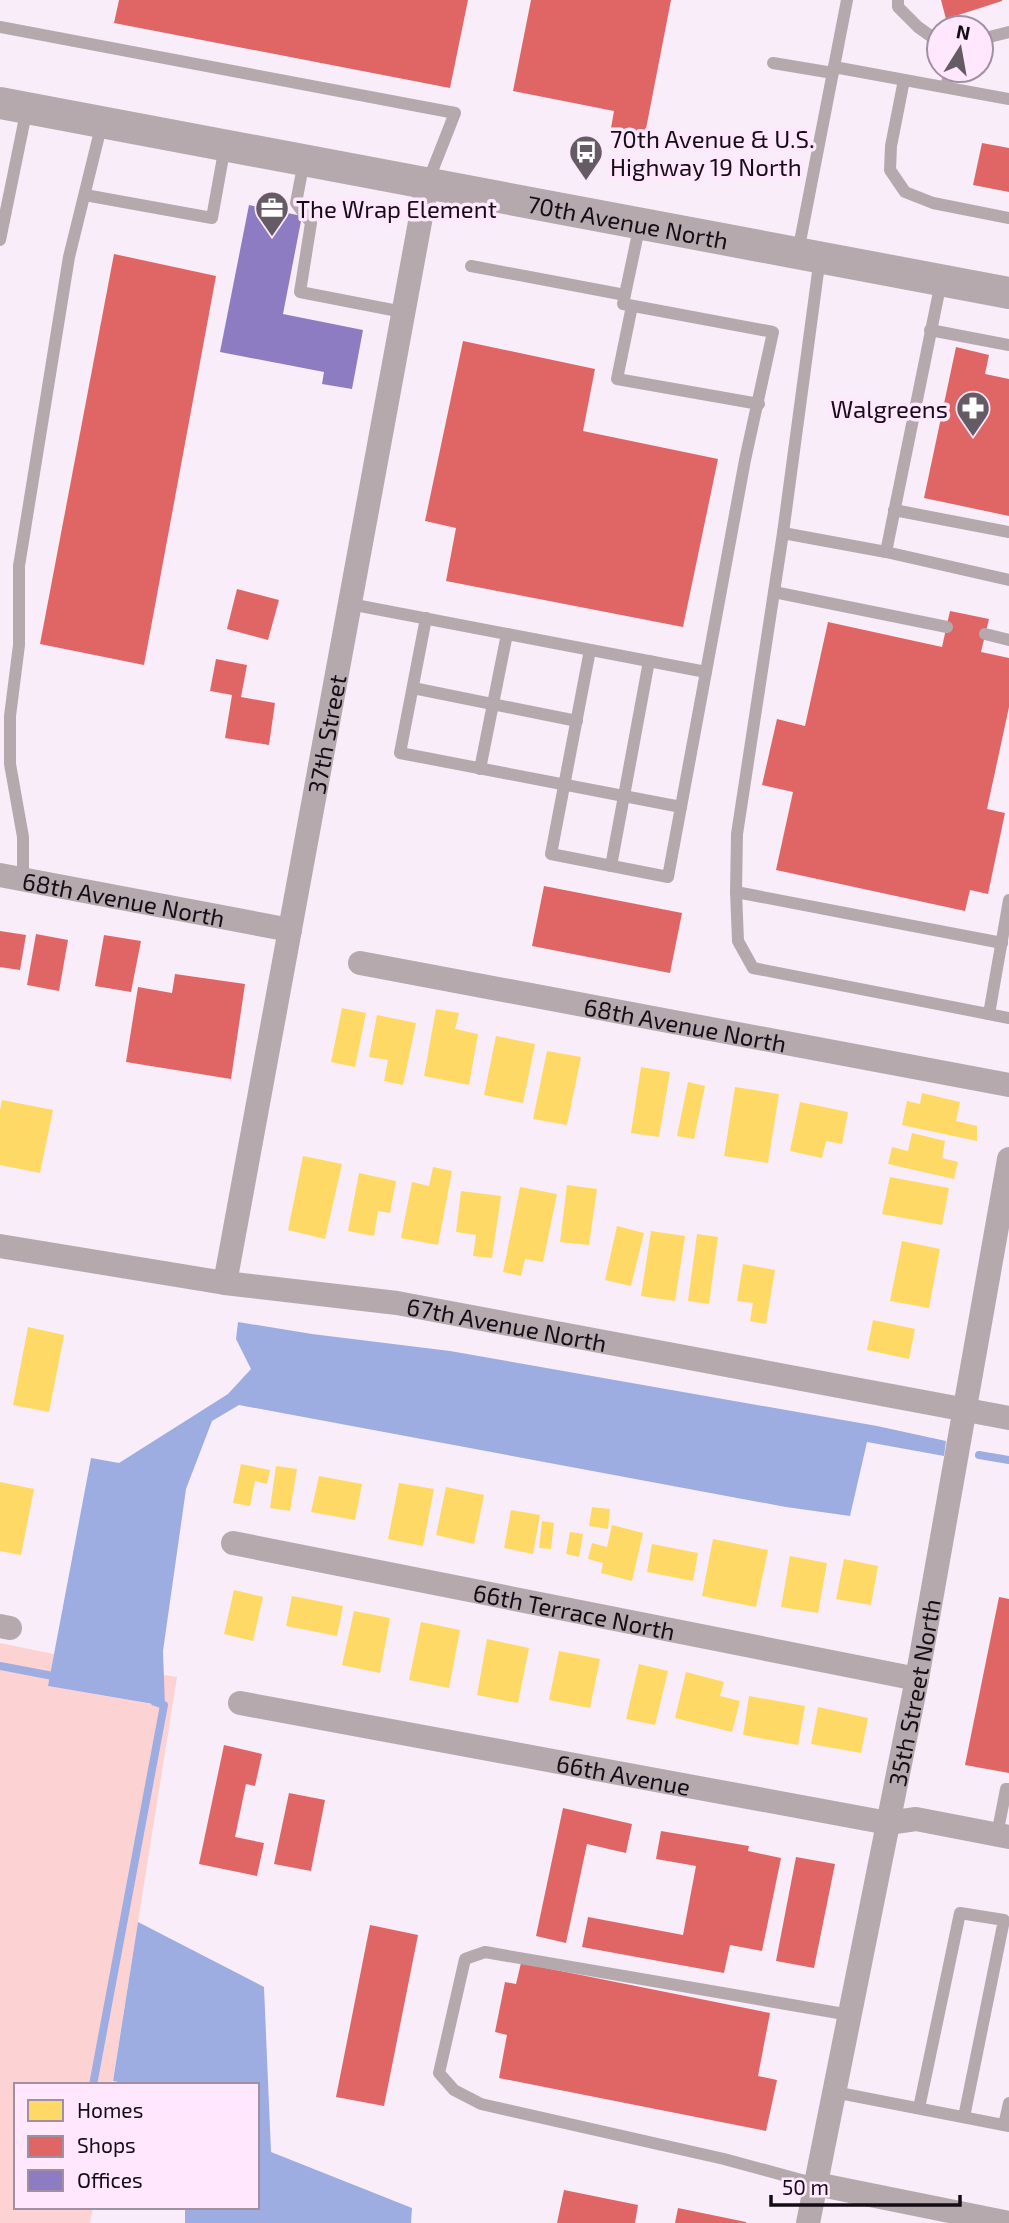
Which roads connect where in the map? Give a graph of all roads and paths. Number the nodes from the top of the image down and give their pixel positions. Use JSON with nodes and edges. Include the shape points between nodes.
{"nodes":[{"id":1,"x":847,"y":0,"type":"edge"},
{"id":2,"x":898,"y":0,"type":"edge"},
{"id":3,"x":0,"y":27,"type":"edge"},
{"id":4,"x":925,"y":32,"type":"edge"},
{"id":5,"x":774,"y":63,"type":"dead end"},
{"id":6,"x":834,"y":70,"type":"junction"},
{"id":7,"x":904,"y":80,"type":"junction"},
{"id":8,"x":947,"y":84,"type":"edge"},
{"id":9,"x":946,"y":87,"type":"junction"},
{"id":10,"x":1009,"y":99,"type":"edge"},
{"id":11,"x":14,"y":105,"type":"edge"},
{"id":12,"x":102,"y":122,"type":"junction"},
{"id":13,"x":225,"y":146,"type":"junction"},
{"id":14,"x":304,"y":160,"type":"junction"},
{"id":15,"x":6,"y":178,"type":"edge"},
{"id":16,"x":427,"y":184,"type":"junction"},
{"id":17,"x":85,"y":195,"type":"junction"},
{"id":18,"x":1009,"y":218,"type":"edge"},
{"id":19,"x":640,"y":223,"type":"junction"},
{"id":20,"x":0,"y":240,"type":"edge"},
{"id":21,"x":809,"y":255,"type":"junction"},
{"id":22,"x":471,"y":267,"type":"dead end"},
{"id":23,"x":941,"y":280,"type":"junction"},
{"id":24,"x":1009,"y":293,"type":"edge"},
{"id":25,"x":628,"y":300,"type":"junction"},
{"id":26,"x":403,"y":312,"type":"junction"},
{"id":27,"x":930,"y":330,"type":"junction"},
{"id":28,"x":1009,"y":345,"type":"edge"},
{"id":29,"x":759,"y":404,"type":"junction"},
{"id":30,"x":894,"y":510,"type":"junction"},
{"id":31,"x":1009,"y":532,"type":"edge"},
{"id":32,"x":783,"y":533,"type":"junction"},
{"id":33,"x":886,"y":552,"type":"junction"},
{"id":34,"x":1009,"y":580,"type":"edge"},
{"id":35,"x":774,"y":592,"type":"junction"},
{"id":36,"x":350,"y":604,"type":"junction"},
{"id":37,"x":426,"y":618,"type":"junction"},
{"id":38,"x":947,"y":627,"type":"dead end"},
{"id":39,"x":507,"y":634,"type":"junction"},
{"id":40,"x":985,"y":635,"type":"dead end"},
{"id":41,"x":1009,"y":640,"type":"edge"},
{"id":42,"x":590,"y":650,"type":"junction"},
{"id":43,"x":649,"y":661,"type":"junction"},
{"id":44,"x":706,"y":672,"type":"junction"},
{"id":45,"x":412,"y":688,"type":"junction"},
{"id":46,"x":493,"y":704,"type":"junction"},
{"id":47,"x":577,"y":721,"type":"junction"},
{"id":48,"x":480,"y":769,"type":"junction"},
{"id":49,"x":565,"y":785,"type":"junction"},
{"id":50,"x":624,"y":797,"type":"junction"},
{"id":51,"x":681,"y":807,"type":"junction"},
{"id":52,"x":611,"y":866,"type":"junction"},
{"id":53,"x":12,"y":877,"type":"edge"},
{"id":54,"x":736,"y":892,"type":"junction"},
{"id":55,"x":1009,"y":900,"type":"edge"},
{"id":56,"x":290,"y":930,"type":"junction"},
{"id":57,"x":1002,"y":943,"type":"junction"},
{"id":58,"x":360,"y":963,"type":"dead end"},
{"id":59,"x":989,"y":1014,"type":"junction"},
{"id":60,"x":1009,"y":1018,"type":"edge"},
{"id":61,"x":1009,"y":1085,"type":"edge"},
{"id":62,"x":1009,"y":1159,"type":"edge"},
{"id":63,"x":0,"y":1246,"type":"edge"},
{"id":64,"x":225,"y":1283,"type":"junction"},
{"id":65,"x":965,"y":1410,"type":"junction"},
{"id":66,"x":1009,"y":1418,"type":"edge"},
{"id":67,"x":233,"y":1543,"type":"dead end"},
{"id":68,"x":917,"y":1679,"type":"junction"},
{"id":69,"x":240,"y":1703,"type":"dead end"},
{"id":70,"x":1009,"y":1789,"type":"edge"},
{"id":71,"x":888,"y":1823,"type":"junction"},
{"id":72,"x":1003,"y":1836,"type":"edge"},
{"id":73,"x":1006,"y":1929,"type":"edge"},
{"id":74,"x":850,"y":2015,"type":"junction"},
{"id":75,"x":835,"y":2092,"type":"junction"},
{"id":76,"x":1009,"y":2103,"type":"edge"},
{"id":77,"x":919,"y":2108,"type":"junction"},
{"id":78,"x":964,"y":2118,"type":"junction"},
{"id":79,"x":1007,"y":2126,"type":"edge"},
{"id":80,"x":816,"y":2184,"type":"junction"},
{"id":81,"x":808,"y":2223,"type":"edge"},
{"id":82,"x":1009,"y":2223,"type":"edge"}],
"edges":[{"from":1,"to":6,"type":"lane"},
{"from":2,"to":4,"type":"lane","via":[[898,7]]},
{"from":3,"to":16,"type":"lane","via":[[455,113]]},
{"from":5,"to":6,"type":"lane"},
{"from":6,"to":7,"type":"lane"},
{"from":6,"to":21,"type":"lane"},
{"from":7,"to":9,"type":"lane"},
{"from":7,"to":18,"type":"lane","via":[[890,170],[905,192],[933,204]]},
{"from":8,"to":9,"type":"lane"},
{"from":9,"to":10,"type":"lane"},
{"from":11,"to":12,"type":"street","name":"70th Avenue North"},
{"from":11,"to":15,"type":"lane"},
{"from":12,"to":13,"type":"street","name":"70th Avenue North"},
{"from":12,"to":17,"type":"lane"},
{"from":13,"to":14,"type":"street","name":"70th Avenue North"},
{"from":13,"to":17,"type":"lane","via":[[212,218]]},
{"from":14,"to":16,"type":"street","name":"70th Avenue North"},
{"from":14,"to":26,"type":"lane","via":[[296,203],[311,223],[300,292]]},
{"from":15,"to":20,"type":"lane"},
{"from":16,"to":19,"type":"street","name":"70th Avenue North"},
{"from":16,"to":26,"type":"street","name":"37th Street"},
{"from":17,"to":53,"type":"lane","via":[[69,257],[19,566],[19,645],[10,716],[10,764],[23,837]]},
{"from":19,"to":21,"type":"street","name":"70th Avenue North"},
{"from":19,"to":25,"type":"lane"},
{"from":21,"to":23,"type":"street","name":"70th Avenue North"},
{"from":21,"to":32,"type":"lane"},
{"from":22,"to":25,"type":"lane"},
{"from":23,"to":24,"type":"street","name":"70th Avenue North"},
{"from":23,"to":27,"type":"lane"},
{"from":25,"to":29,"type":"lane","via":[[773,332]]},
{"from":25,"to":29,"type":"lane","via":[[617,379]]},
{"from":26,"to":36,"type":"street","name":"37th Street"},
{"from":27,"to":28,"type":"lane"},
{"from":27,"to":30,"type":"lane"},
{"from":29,"to":44,"type":"lane"},
{"from":30,"to":31,"type":"lane"},
{"from":30,"to":33,"type":"lane"},
{"from":32,"to":33,"type":"lane"},
{"from":32,"to":35,"type":"lane"},
{"from":33,"to":34,"type":"lane"},
{"from":35,"to":38,"type":"lane"},
{"from":35,"to":54,"type":"lane","via":[[737,834]]},
{"from":36,"to":37,"type":"lane"},
{"from":36,"to":56,"type":"street","name":"37th Street"},
{"from":37,"to":39,"type":"lane"},
{"from":37,"to":45,"type":"lane"},
{"from":39,"to":42,"type":"lane"},
{"from":39,"to":46,"type":"lane"},
{"from":40,"to":41,"type":"lane"},
{"from":42,"to":43,"type":"lane"},
{"from":42,"to":47,"type":"lane"},
{"from":43,"to":44,"type":"lane"},
{"from":43,"to":50,"type":"lane"},
{"from":44,"to":51,"type":"lane"},
{"from":45,"to":46,"type":"lane"},
{"from":45,"to":48,"type":"lane","via":[[400,753]]},
{"from":46,"to":47,"type":"lane"},
{"from":46,"to":48,"type":"lane"},
{"from":47,"to":49,"type":"lane"},
{"from":48,"to":49,"type":"lane"},
{"from":49,"to":50,"type":"lane"},
{"from":49,"to":52,"type":"lane","via":[[551,854]]},
{"from":50,"to":51,"type":"lane"},
{"from":50,"to":52,"type":"lane"},
{"from":51,"to":52,"type":"lane","via":[[668,877]]},
{"from":53,"to":56,"type":"street","name":"68th Avenue North"},
{"from":54,"to":57,"type":"lane"},
{"from":54,"to":59,"type":"lane","via":[[738,941],[753,968]]},
{"from":55,"to":57,"type":"lane"},
{"from":56,"to":64,"type":"street","name":"37th Street"},
{"from":57,"to":59,"type":"lane"},
{"from":58,"to":61,"type":"street","name":"68th Avenue North"},
{"from":59,"to":60,"type":"lane"},
{"from":62,"to":65,"type":"street","name":"35th Street North"},
{"from":63,"to":64,"type":"street","name":"67th Avenue North"},
{"from":64,"to":65,"type":"street","name":"67th Avenue North","via":[[397,1303]]},
{"from":65,"to":66,"type":"street","name":"67th Avenue North"},
{"from":65,"to":68,"type":"street","name":"35th Street North"},
{"from":67,"to":68,"type":"street","name":"66th Terrace North"},
{"from":68,"to":71,"type":"street","name":"35th Street North"},
{"from":69,"to":71,"type":"street","name":"66th Avenue"},
{"from":70,"to":72,"type":"lane"},
{"from":71,"to":72,"type":"street","name":"66th Avenue","via":[[916,1819]]},
{"from":71,"to":74,"type":"street","name":"35th Street North"},
{"from":73,"to":77,"type":"lane","via":[[1004,1920],[960,1913]]},
{"from":73,"to":78,"type":"lane"},
{"from":74,"to":75,"type":"street","name":"35th Street North"},
{"from":74,"to":80,"type":"lane","via":[[485,1952],[465,1959],[439,2073],[454,2090],[481,2104]]},
{"from":75,"to":77,"type":"lane"},
{"from":75,"to":80,"type":"street","name":"35th Street North"},
{"from":76,"to":79,"type":"lane"},
{"from":77,"to":78,"type":"lane"},
{"from":78,"to":79,"type":"lane"},
{"from":80,"to":81,"type":"street","name":"35th Street North"},
{"from":80,"to":82,"type":"street"}]}
